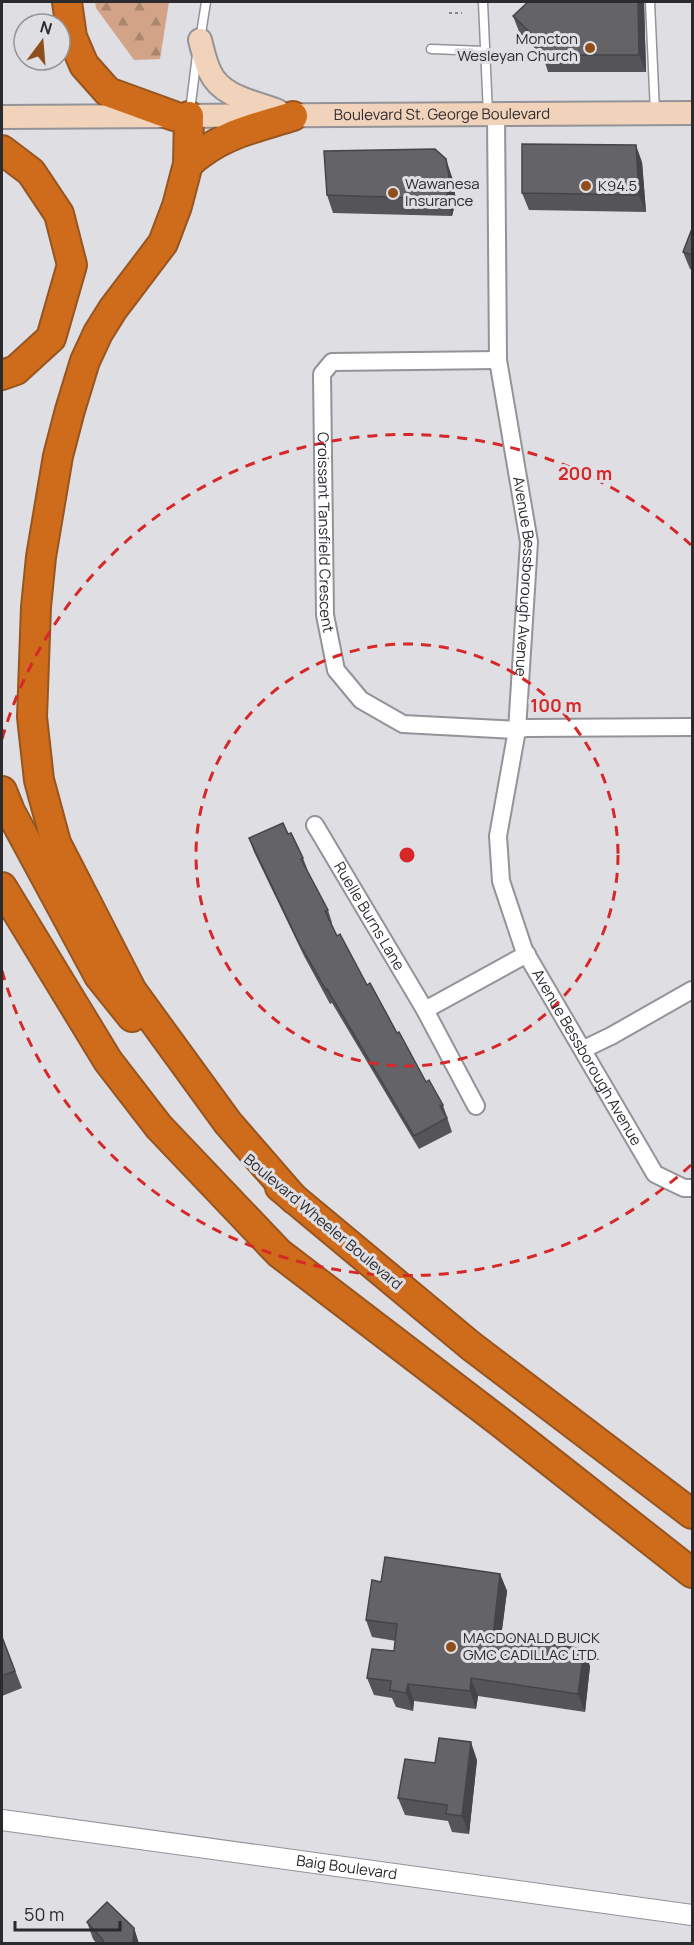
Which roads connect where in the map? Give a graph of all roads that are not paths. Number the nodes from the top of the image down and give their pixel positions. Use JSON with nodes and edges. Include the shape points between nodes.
{"nodes":[{"id":1,"x":67,"y":2,"type":"edge"},
{"id":2,"x":206,"y":2,"type":"edge"},
{"id":3,"x":483,"y":2,"type":"edge"},
{"id":4,"x":650,"y":2,"type":"edge"},
{"id":5,"x":200,"y":40,"type":"junction"},
{"id":6,"x":431,"y":50,"type":"dead end"},
{"id":7,"x":485,"y":51,"type":"junction"},
{"id":8,"x":656,"y":113,"type":"junction"},
{"id":9,"x":693,"y":113,"type":"edge"},
{"id":10,"x":492,"y":114,"type":"junction"},
{"id":11,"x":182,"y":116,"type":"junction"},
{"id":12,"x":293,"y":116,"type":"junction"},
{"id":13,"x":2,"y":117,"type":"edge"},
{"id":14,"x":2,"y":150,"type":"edge"},
{"id":15,"x":188,"y":164,"type":"junction"},
{"id":16,"x":498,"y":360,"type":"junction"},
{"id":17,"x":2,"y":375,"type":"edge"},
{"id":18,"x":693,"y":727,"type":"edge"},
{"id":19,"x":517,"y":730,"type":"junction"},
{"id":20,"x":2,"y":791,"type":"edge"},
{"id":21,"x":315,"y":825,"type":"dead end"},
{"id":22,"x":2,"y":887,"type":"edge"},
{"id":23,"x":2,"y":923,"type":"edge"},
{"id":24,"x":527,"y":954,"type":"junction"},
{"id":25,"x":693,"y":990,"type":"edge"},
{"id":26,"x":425,"y":1010,"type":"junction"},
{"id":27,"x":584,"y":1048,"type":"junction"},
{"id":28,"x":476,"y":1106,"type":"dead end"},
{"id":29,"x":693,"y":1188,"type":"edge"},
{"id":30,"x":294,"y":1199,"type":"junction"},
{"id":31,"x":279,"y":1253,"type":"junction"},
{"id":32,"x":693,"y":1514,"type":"edge"},
{"id":33,"x":693,"y":1573,"type":"edge"},
{"id":34,"x":2,"y":1820,"type":"edge"},
{"id":35,"x":693,"y":1915,"type":"edge"}],
"edges":[{"from":1,"to":11,"type":"highway","via":[[72,37],[84,65],[108,92]]},
{"from":2,"to":5,"type":"lane"},
{"from":3,"to":7,"type":"lane"},
{"from":4,"to":8,"type":"lane"},
{"from":5,"to":11,"type":"lane"},
{"from":5,"to":12,"type":"main road","via":[[209,72],[222,88]]},
{"from":6,"to":7,"type":"lane"},
{"from":7,"to":10,"type":"lane"},
{"from":8,"to":9,"type":"main road","name":"Boulevard St. George Boulevard"},
{"from":8,"to":10,"type":"main road","name":"Boulevard St. George Boulevard"},
{"from":10,"to":12,"type":"main road","name":"Boulevard St. George Boulevard"},
{"from":10,"to":16,"type":"street","name":"Avenue Bessborough Avenue"},
{"from":11,"to":12,"type":"main road","name":"Boulevard St. George Boulevard"},
{"from":11,"to":13,"type":"main road","name":"Boulevard St. George Boulevard"},
{"from":11,"to":15,"type":"highway"},
{"from":12,"to":15,"type":"highway","via":[[230,135]]},
{"from":14,"to":17,"type":"highway","via":[[31,172],[59,214],[72,265],[51,338],[16,370]]},
{"from":15,"to":30,"type":"highway","via":[[163,243],[98,333],[70,410],[41,557],[32,717],[39,780],[56,843],[132,991],[228,1123]]},
{"from":16,"to":19,"type":"street","name":"Avenue Bessborough Avenue","via":[[529,542]]},
{"from":16,"to":19,"type":"street","name":"Croissant Tansfield Crescent","via":[[332,362],[322,374],[325,615],[336,670],[361,700],[403,724]]},
{"from":18,"to":19,"type":"street","name":"Croissant Tansfield Crescent"},
{"from":19,"to":24,"type":"street","name":"Avenue Bessborough Avenue","via":[[498,837],[501,881]]},
{"from":20,"to":30,"type":"highway","name":"Boulevard Wheeler Boulevard","via":[[99,976],[249,1161]]},
{"from":21,"to":26,"type":"street","name":"Ruelle Burns Lane"},
{"from":22,"to":31,"type":"highway","via":[[115,1071],[159,1127]]},
{"from":23,"to":31,"type":"highway","via":[[40,988],[139,1124],[222,1207]]},
{"from":24,"to":26,"type":"street"},
{"from":24,"to":27,"type":"street","name":"Avenue Bessborough Avenue"},
{"from":25,"to":27,"type":"street"},
{"from":26,"to":28,"type":"street","name":"Ruelle Burns Lane"},
{"from":27,"to":29,"type":"street","name":"Avenue Bessborough Avenue","via":[[655,1174],[684,1188]]},
{"from":30,"to":32,"type":"highway","name":"Boulevard Wheeler Boulevard","via":[[471,1346]]},
{"from":31,"to":33,"type":"highway"},
{"from":34,"to":35,"type":"street","name":"Baig Boulevard"}]}
